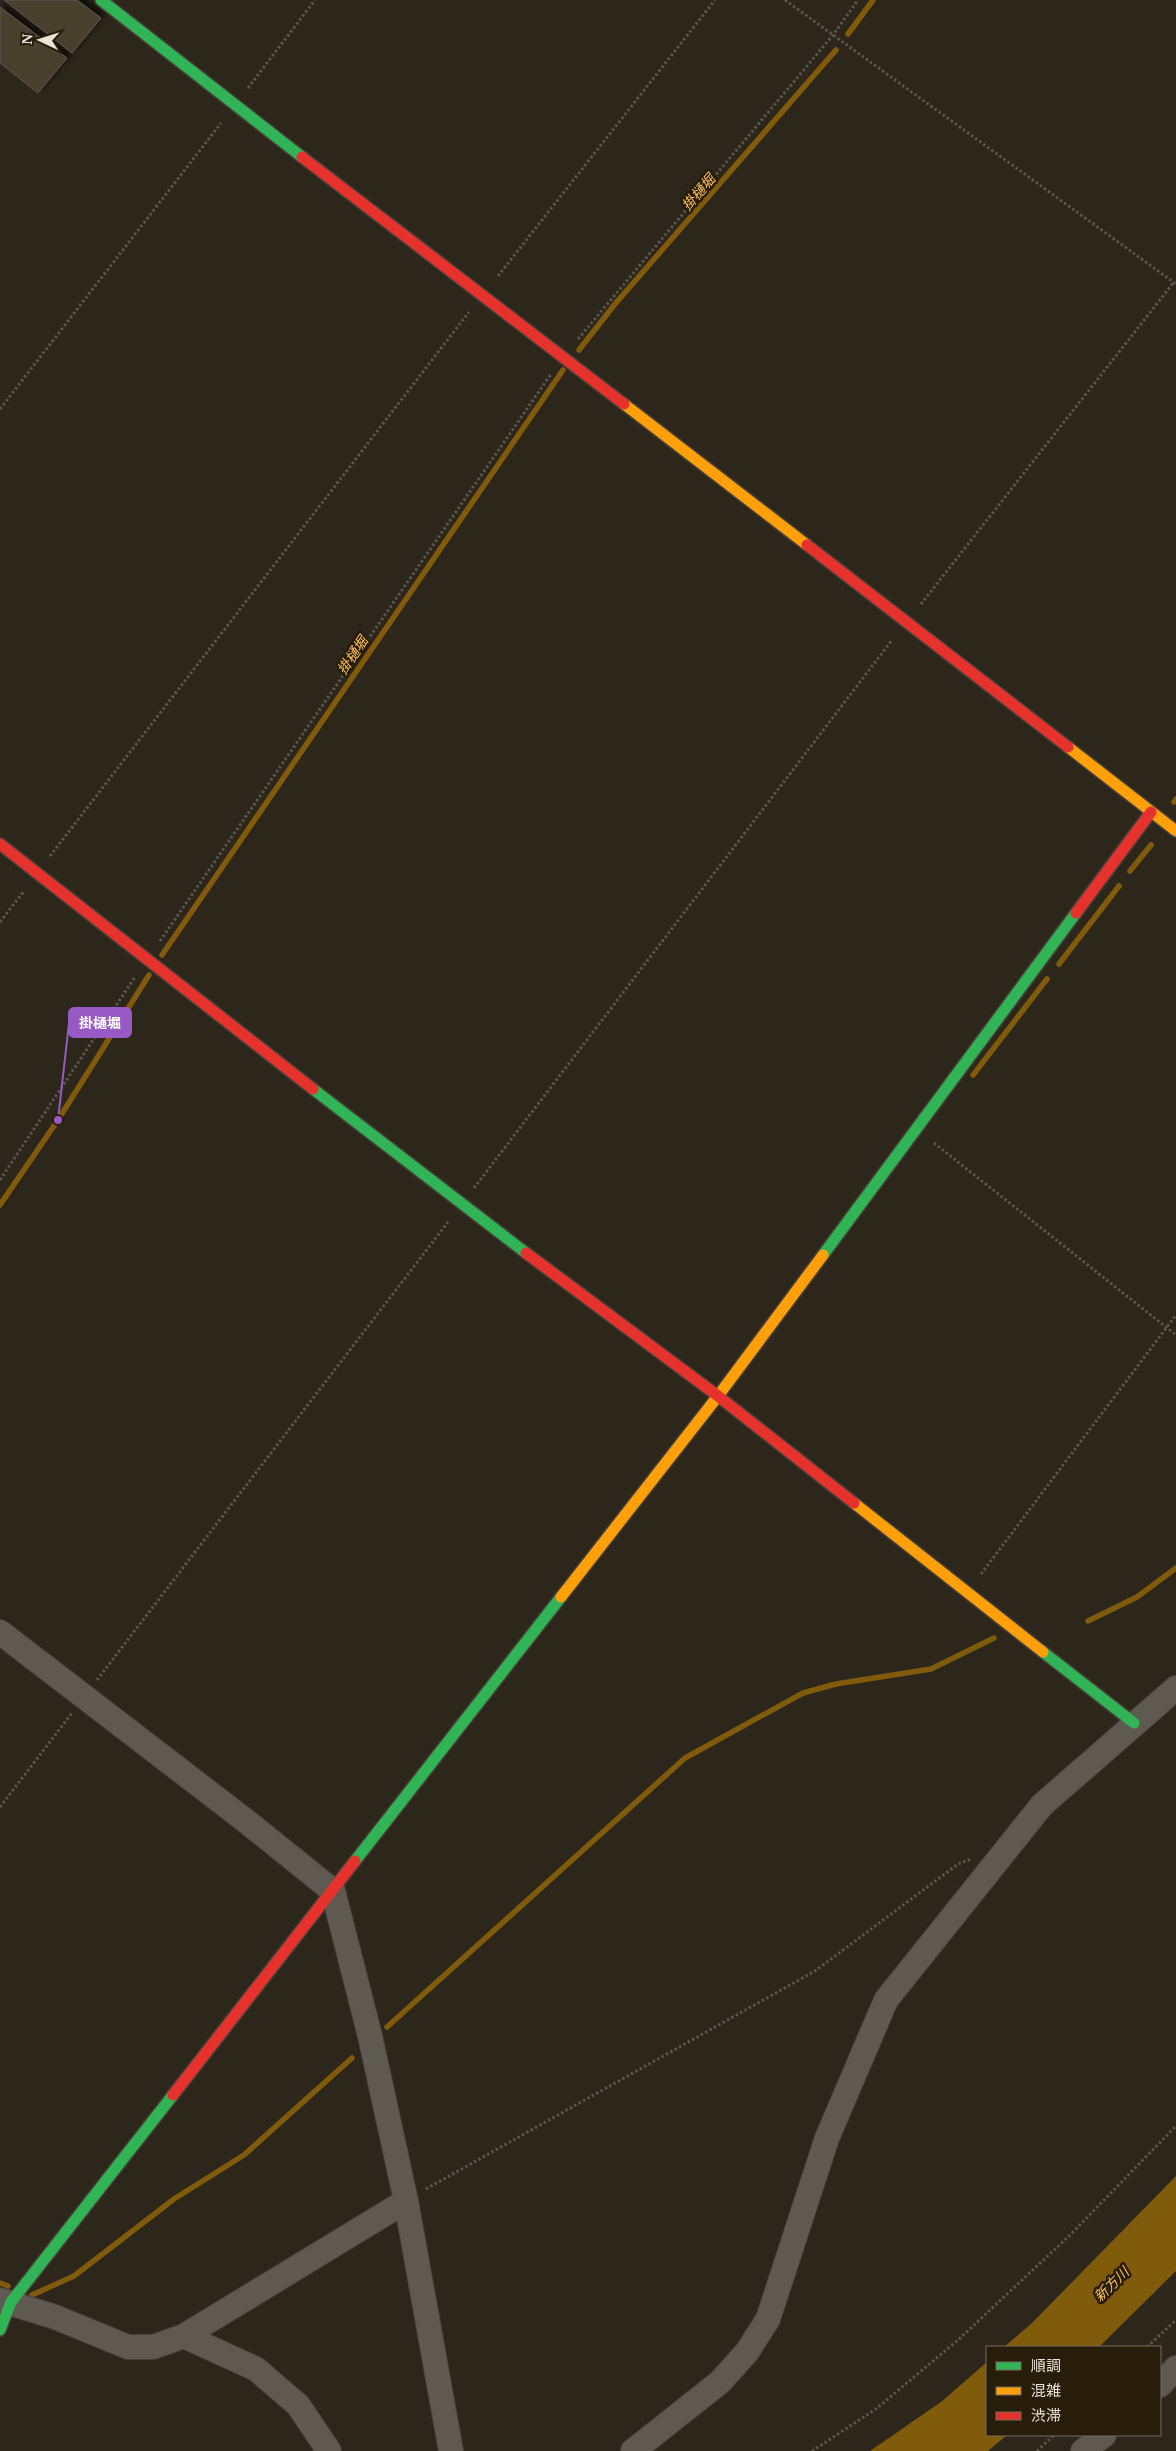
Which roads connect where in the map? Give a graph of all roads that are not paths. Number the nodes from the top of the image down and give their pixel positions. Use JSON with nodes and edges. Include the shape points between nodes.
{"nodes":[{"id":1,"x":101,"y":0,"type":"edge"},
{"id":2,"x":1168,"y":821,"type":"edge"},
{"id":3,"x":0,"y":844,"type":"edge"},
{"id":4,"x":718,"y":1396,"type":"junction"},
{"id":5,"x":0,"y":1632,"type":"edge"},
{"id":6,"x":1176,"y":1688,"type":"edge"},
{"id":7,"x":1134,"y":1723,"type":"junction"},
{"id":8,"x":333,"y":1891,"type":"junction"},
{"id":9,"x":406,"y":2200,"type":"junction"},
{"id":10,"x":6,"y":2301,"type":"edge"},
{"id":11,"x":0,"y":2330,"type":"edge"},
{"id":12,"x":184,"y":2336,"type":"junction"},
{"id":13,"x":1176,"y":2368,"type":"edge"},
{"id":14,"x":1161,"y":2384,"type":"edge"},
{"id":15,"x":1103,"y":2436,"type":"edge"},
{"id":16,"x":329,"y":2451,"type":"edge"},
{"id":17,"x":452,"y":2451,"type":"edge"},
{"id":18,"x":634,"y":2451,"type":"edge"},
{"id":19,"x":1084,"y":2451,"type":"edge"}],
"edges":[{"from":1,"to":2,"type":"street"},
{"from":2,"to":4,"type":"street","via":[[915,1129]]},
{"from":3,"to":4,"type":"street","via":[[461,1205]]},
{"from":4,"to":7,"type":"street"},
{"from":4,"to":8,"type":"street"},
{"from":5,"to":8,"type":"street"},
{"from":6,"to":7,"type":"street"},
{"from":7,"to":18,"type":"street","via":[[1042,1805],[886,2000],[827,2138],[768,2318],[746,2352],[720,2382]]},
{"from":8,"to":9,"type":"street","via":[[370,2036]]},
{"from":8,"to":10,"type":"street"},
{"from":9,"to":12,"type":"street"},
{"from":9,"to":17,"type":"street"},
{"from":10,"to":11,"type":"street"},
{"from":10,"to":12,"type":"street","via":[[128,2347],[153,2347]]},
{"from":12,"to":16,"type":"street","via":[[256,2369],[298,2405]]},
{"from":13,"to":14,"type":"street"},
{"from":15,"to":19,"type":"street"}]}
